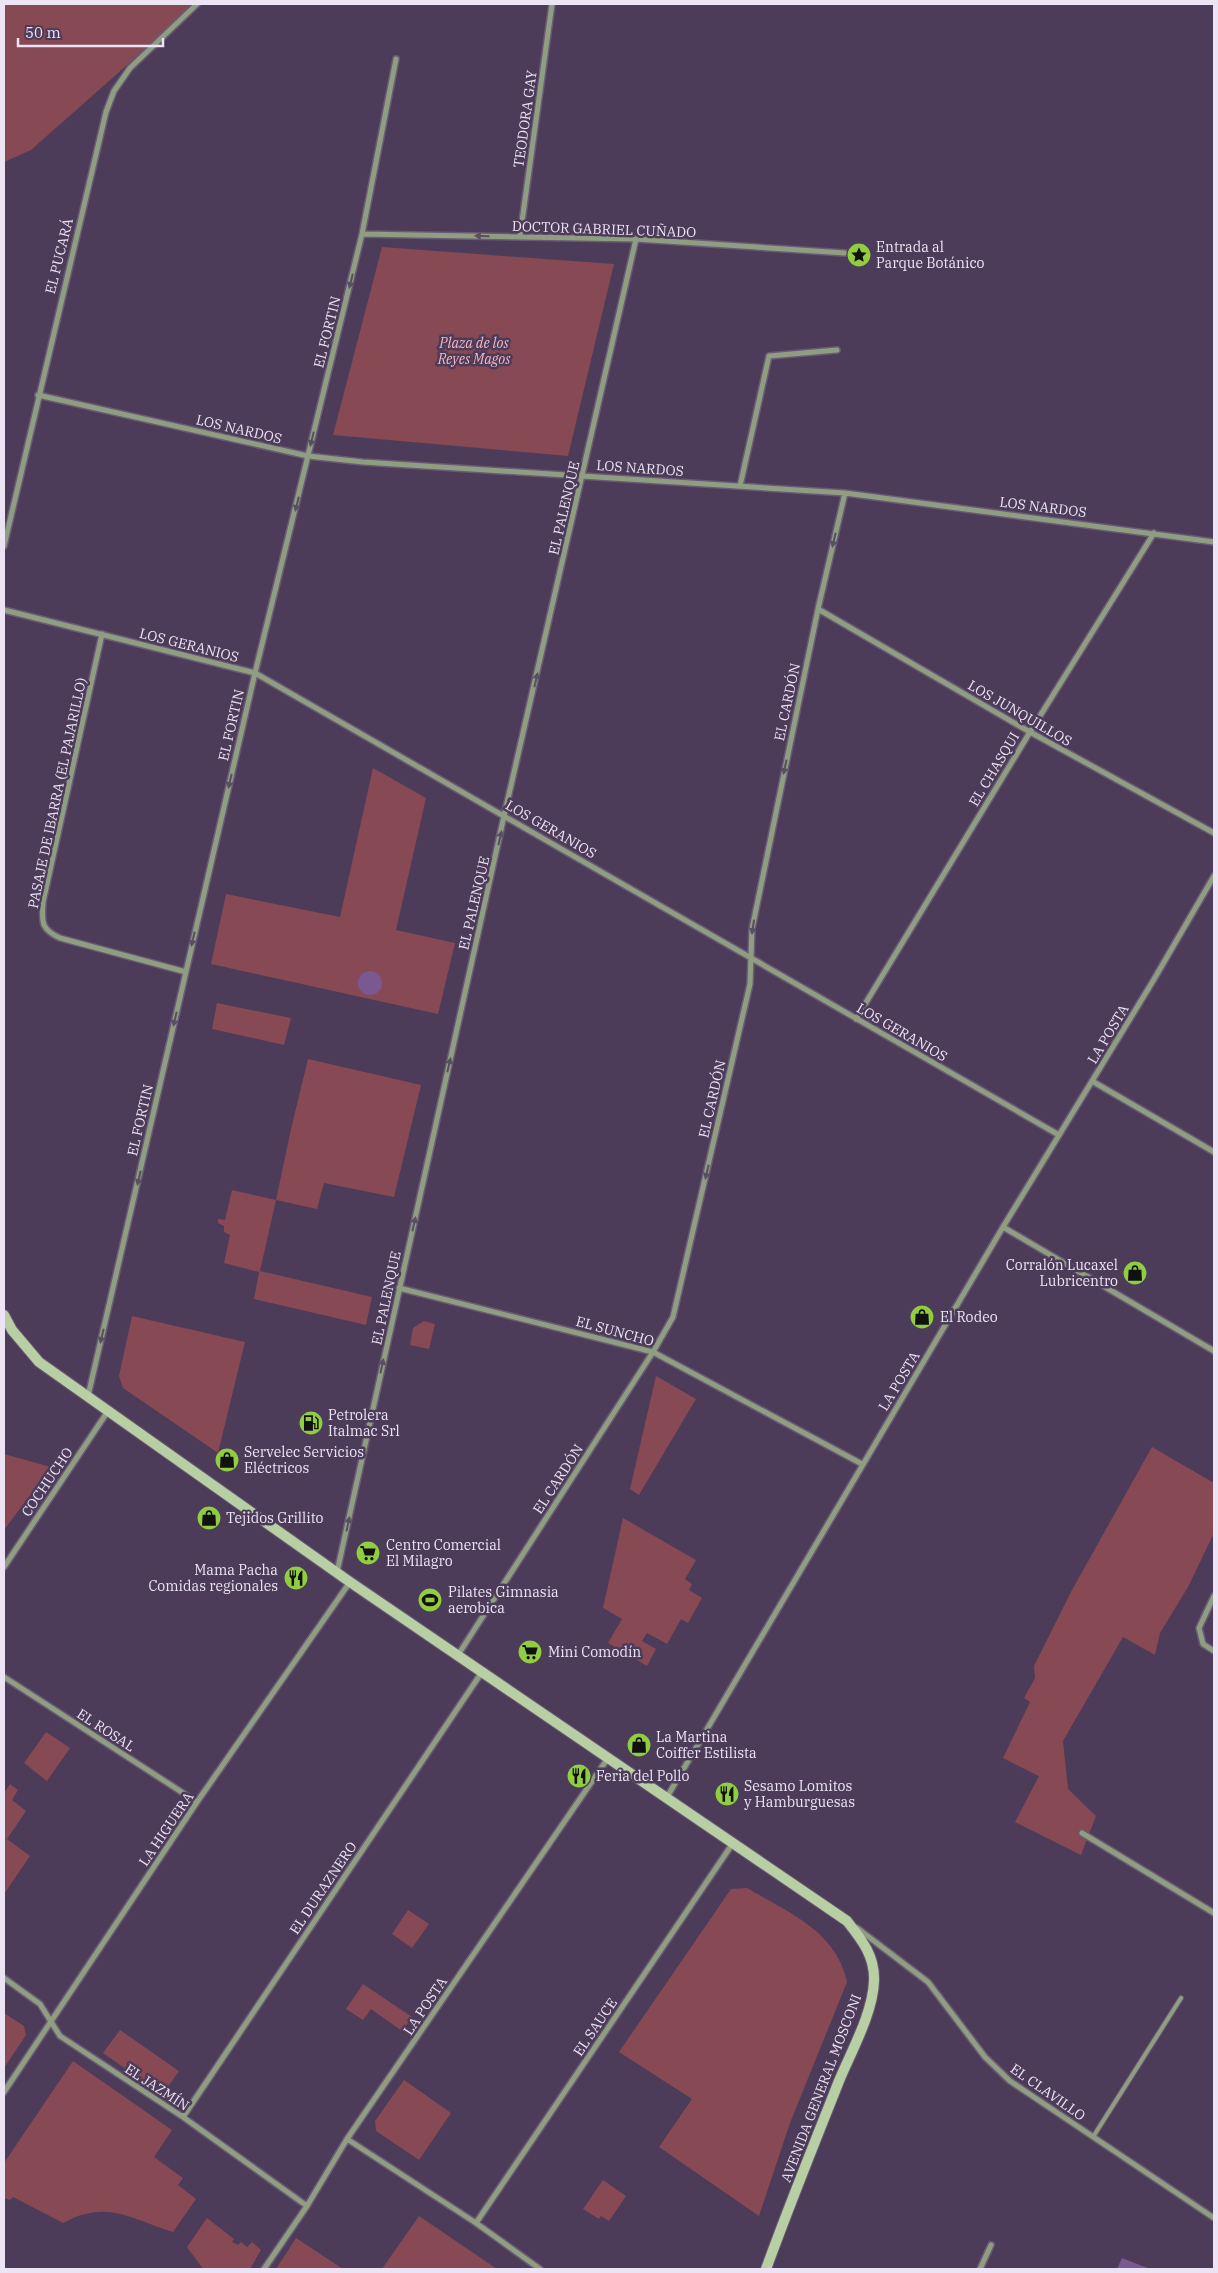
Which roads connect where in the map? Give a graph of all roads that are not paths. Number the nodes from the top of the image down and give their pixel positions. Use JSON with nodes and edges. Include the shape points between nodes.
{"nodes":[{"id":1,"x":197,"y":4,"type":"edge"},
{"id":2,"x":552,"y":4,"type":"edge"},
{"id":3,"x":396,"y":59,"type":"dead end"},
{"id":4,"x":362,"y":234,"type":"junction"},
{"id":5,"x":520,"y":236,"type":"junction"},
{"id":6,"x":636,"y":239,"type":"junction"},
{"id":7,"x":845,"y":253,"type":"dead end"},
{"id":8,"x":836,"y":350,"type":"dead end"},
{"id":9,"x":38,"y":395,"type":"junction"},
{"id":10,"x":308,"y":456,"type":"junction"},
{"id":11,"x":583,"y":475,"type":"junction"},
{"id":12,"x":740,"y":486,"type":"junction"},
{"id":13,"x":845,"y":493,"type":"junction"},
{"id":14,"x":1154,"y":533,"type":"junction"},
{"id":15,"x":1214,"y":542,"type":"edge"},
{"id":16,"x":4,"y":546,"type":"edge"},
{"id":17,"x":818,"y":608,"type":"junction"},
{"id":18,"x":4,"y":610,"type":"edge"},
{"id":19,"x":102,"y":634,"type":"junction"},
{"id":20,"x":255,"y":674,"type":"junction"},
{"id":21,"x":1030,"y":732,"type":"junction"},
{"id":22,"x":504,"y":816,"type":"junction"},
{"id":23,"x":1214,"y":833,"type":"edge"},
{"id":24,"x":1214,"y":876,"type":"edge"},
{"id":25,"x":752,"y":957,"type":"junction"},
{"id":26,"x":186,"y":972,"type":"junction"},
{"id":27,"x":856,"y":1019,"type":"junction"},
{"id":28,"x":1092,"y":1081,"type":"junction"},
{"id":29,"x":1059,"y":1136,"type":"junction"},
{"id":30,"x":1214,"y":1152,"type":"edge"},
{"id":31,"x":1003,"y":1227,"type":"junction"},
{"id":32,"x":399,"y":1288,"type":"junction"},
{"id":33,"x":4,"y":1315,"type":"edge"},
{"id":34,"x":1214,"y":1351,"type":"edge"},
{"id":35,"x":654,"y":1352,"type":"junction"},
{"id":36,"x":88,"y":1397,"type":"junction"},
{"id":37,"x":108,"y":1411,"type":"junction"},
{"id":38,"x":862,"y":1464,"type":"junction"},
{"id":39,"x":4,"y":1567,"type":"edge"},
{"id":40,"x":337,"y":1572,"type":"junction"},
{"id":41,"x":350,"y":1582,"type":"junction"},
{"id":42,"x":1214,"y":1596,"type":"edge"},
{"id":43,"x":1214,"y":1651,"type":"edge"},
{"id":44,"x":458,"y":1655,"type":"junction"},
{"id":45,"x":482,"y":1672,"type":"junction"},
{"id":46,"x":4,"y":1677,"type":"edge"},
{"id":47,"x":609,"y":1758,"type":"junction"},
{"id":48,"x":667,"y":1796,"type":"junction"},
{"id":49,"x":197,"y":1802,"type":"junction"},
{"id":50,"x":1082,"y":1833,"type":"dead end"},
{"id":51,"x":734,"y":1843,"type":"junction"},
{"id":52,"x":1214,"y":1913,"type":"edge"},
{"id":53,"x":847,"y":1921,"type":"junction"},
{"id":54,"x":4,"y":1978,"type":"edge"},
{"id":55,"x":1181,"y":1998,"type":"dead end"},
{"id":56,"x":52,"y":2022,"type":"junction"},
{"id":57,"x":4,"y":2092,"type":"edge"},
{"id":58,"x":183,"y":2117,"type":"junction"},
{"id":59,"x":1093,"y":2137,"type":"junction"},
{"id":60,"x":347,"y":2139,"type":"junction"},
{"id":61,"x":307,"y":2206,"type":"junction"},
{"id":62,"x":1214,"y":2218,"type":"edge"},
{"id":63,"x":476,"y":2223,"type":"junction"},
{"id":64,"x":992,"y":2245,"type":"dead end"},
{"id":65,"x":264,"y":2269,"type":"edge"},
{"id":66,"x":540,"y":2269,"type":"edge"},
{"id":67,"x":766,"y":2269,"type":"edge"},
{"id":68,"x":980,"y":2269,"type":"edge"}],
"edges":[{"from":1,"to":9,"type":"street","name":"EL PUCARÁ","via":[[130,68],[111,98]]},
{"from":2,"to":5,"type":"street","name":"TEODORA GAY"},
{"from":3,"to":4,"type":"street","name":"EL FORTIN"},
{"from":5,"to":4,"type":"street","name":"DOCTOR GABRIEL CUÑADO","one_way":true},
{"from":4,"to":10,"type":"street","name":"EL FORTIN","one_way":true},
{"from":5,"to":6,"type":"street","name":"DOCTOR GABRIEL CUÑADO"},
{"from":6,"to":7,"type":"street","name":"DOCTOR GABRIEL CUÑADO"},
{"from":6,"to":11,"type":"street","name":"EL PALENQUE"},
{"from":8,"to":12,"type":"street","via":[[769,356]]},
{"from":9,"to":10,"type":"street","name":"LOS NARDOS"},
{"from":9,"to":16,"type":"street","name":"EL PUCARÁ"},
{"from":10,"to":11,"type":"street","name":"LOS NARDOS"},
{"from":10,"to":20,"type":"street","name":"EL FORTIN","one_way":true},
{"from":11,"to":12,"type":"street","name":"LOS NARDOS"},
{"from":22,"to":11,"type":"street","name":"EL PALENQUE","one_way":true},
{"from":12,"to":13,"type":"street","name":"LOS NARDOS"},
{"from":13,"to":14,"type":"street","name":"LOS NARDOS"},
{"from":13,"to":17,"type":"street","name":"EL CARDÓN","one_way":true},
{"from":14,"to":15,"type":"street","name":"LOS NARDOS"},
{"from":14,"to":21,"type":"street","name":"EL CHASQUI"},
{"from":17,"to":21,"type":"street","name":"LOS JUNQUILLOS"},
{"from":17,"to":25,"type":"street","name":"EL CARDÓN","one_way":true,"via":[[752,929]]},
{"from":18,"to":19,"type":"street","name":"LOS GERANIOS"},
{"from":19,"to":20,"type":"street","name":"LOS GERANIOS"},
{"from":19,"to":26,"type":"street","name":"PASAJE DE IBARRA (EL PAJARILLO)","via":[[43,902],[42,922],[48,932],[60,938]]},
{"from":20,"to":22,"type":"street","name":"LOS GERANIOS"},
{"from":20,"to":26,"type":"street","name":"EL FORTIN","one_way":true},
{"from":21,"to":23,"type":"street","name":"LOS JUNQUILLOS"},
{"from":21,"to":27,"type":"street","name":"EL CHASQUI"},
{"from":22,"to":25,"type":"street","name":"LOS GERANIOS"},
{"from":32,"to":22,"type":"street","name":"EL PALENQUE","one_way":true},
{"from":24,"to":28,"type":"street","name":"LA POSTA"},
{"from":25,"to":27,"type":"street","name":"LOS GERANIOS"},
{"from":25,"to":35,"type":"street","name":"EL CARDÓN","one_way":true,"via":[[750,984],[673,1317]]},
{"from":26,"to":36,"type":"street","name":"EL FORTIN","one_way":true},
{"from":27,"to":29,"type":"street","name":"LOS GERANIOS"},
{"from":28,"to":29,"type":"street","name":"LA POSTA"},
{"from":28,"to":30,"type":"street"},
{"from":29,"to":31,"type":"street","name":"LA POSTA"},
{"from":31,"to":34,"type":"street"},
{"from":31,"to":38,"type":"street","name":"LA POSTA"},
{"from":32,"to":35,"type":"street","name":"EL SUNCHO"},
{"from":40,"to":32,"type":"street","name":"EL PALENQUE","one_way":true},
{"from":33,"to":36,"type":"main road","name":"AVENIDA GENERAL MOSCONI","via":[[12,1330],[39,1362]]},
{"from":35,"to":38,"type":"street","name":"EL SUNCHO"},
{"from":35,"to":44,"type":"street","name":"EL CARDÓN"},
{"from":36,"to":37,"type":"main road","name":"AVENIDA GENERAL MOSCONI"},
{"from":37,"to":39,"type":"street","name":"COCHUCHO"},
{"from":37,"to":40,"type":"main road","name":"AVENIDA GENERAL MOSCONI"},
{"from":38,"to":48,"type":"street","name":"LA POSTA"},
{"from":40,"to":41,"type":"main road","name":"AVENIDA GENERAL MOSCONI"},
{"from":41,"to":44,"type":"main road","name":"AVENIDA GENERAL MOSCONI"},
{"from":41,"to":49,"type":"street","name":"LA HIGUERA"},
{"from":42,"to":43,"type":"street","via":[[1199,1628],[1203,1644]]},
{"from":44,"to":45,"type":"main road","name":"AVENIDA GENERAL MOSCONI"},
{"from":45,"to":47,"type":"main road","name":"AVENIDA GENERAL MOSCONI"},
{"from":45,"to":58,"type":"street","name":"EL DURAZNERO"},
{"from":46,"to":49,"type":"street","name":"EL ROSAL"},
{"from":47,"to":48,"type":"main road","name":"AVENIDA GENERAL MOSCONI"},
{"from":47,"to":60,"type":"street","name":"LA POSTA"},
{"from":48,"to":51,"type":"main road","name":"AVENIDA GENERAL MOSCONI"},
{"from":49,"to":56,"type":"street","name":"LA HIGUERA"},
{"from":50,"to":52,"type":"street"},
{"from":51,"to":53,"type":"main road","name":"AVENIDA GENERAL MOSCONI"},
{"from":51,"to":63,"type":"street","name":"EL SAUCE"},
{"from":53,"to":59,"type":"street","name":"EL CLAVILLO","via":[[928,1982],[985,2057],[1010,2081]]},
{"from":53,"to":67,"type":"main road","name":"AVENIDA GENERAL MOSCONI","via":[[870,1953],[874,1969],[872,1994]]},
{"from":54,"to":56,"type":"street","name":"EL JAZMÍN","via":[[40,2004]]},
{"from":55,"to":59,"type":"lane"},
{"from":56,"to":57,"type":"street","name":"LA HIGUERA"},
{"from":56,"to":58,"type":"street","name":"EL JAZMÍN","via":[[60,2036]]},
{"from":58,"to":61,"type":"street","name":"EL JAZMÍN"},
{"from":59,"to":62,"type":"street","name":"EL CLAVILLO"},
{"from":60,"to":61,"type":"street","name":"LA POSTA"},
{"from":60,"to":63,"type":"street"},
{"from":61,"to":65,"type":"street","name":"LA POSTA"},
{"from":63,"to":66,"type":"street"},
{"from":64,"to":68,"type":"street"}]}
